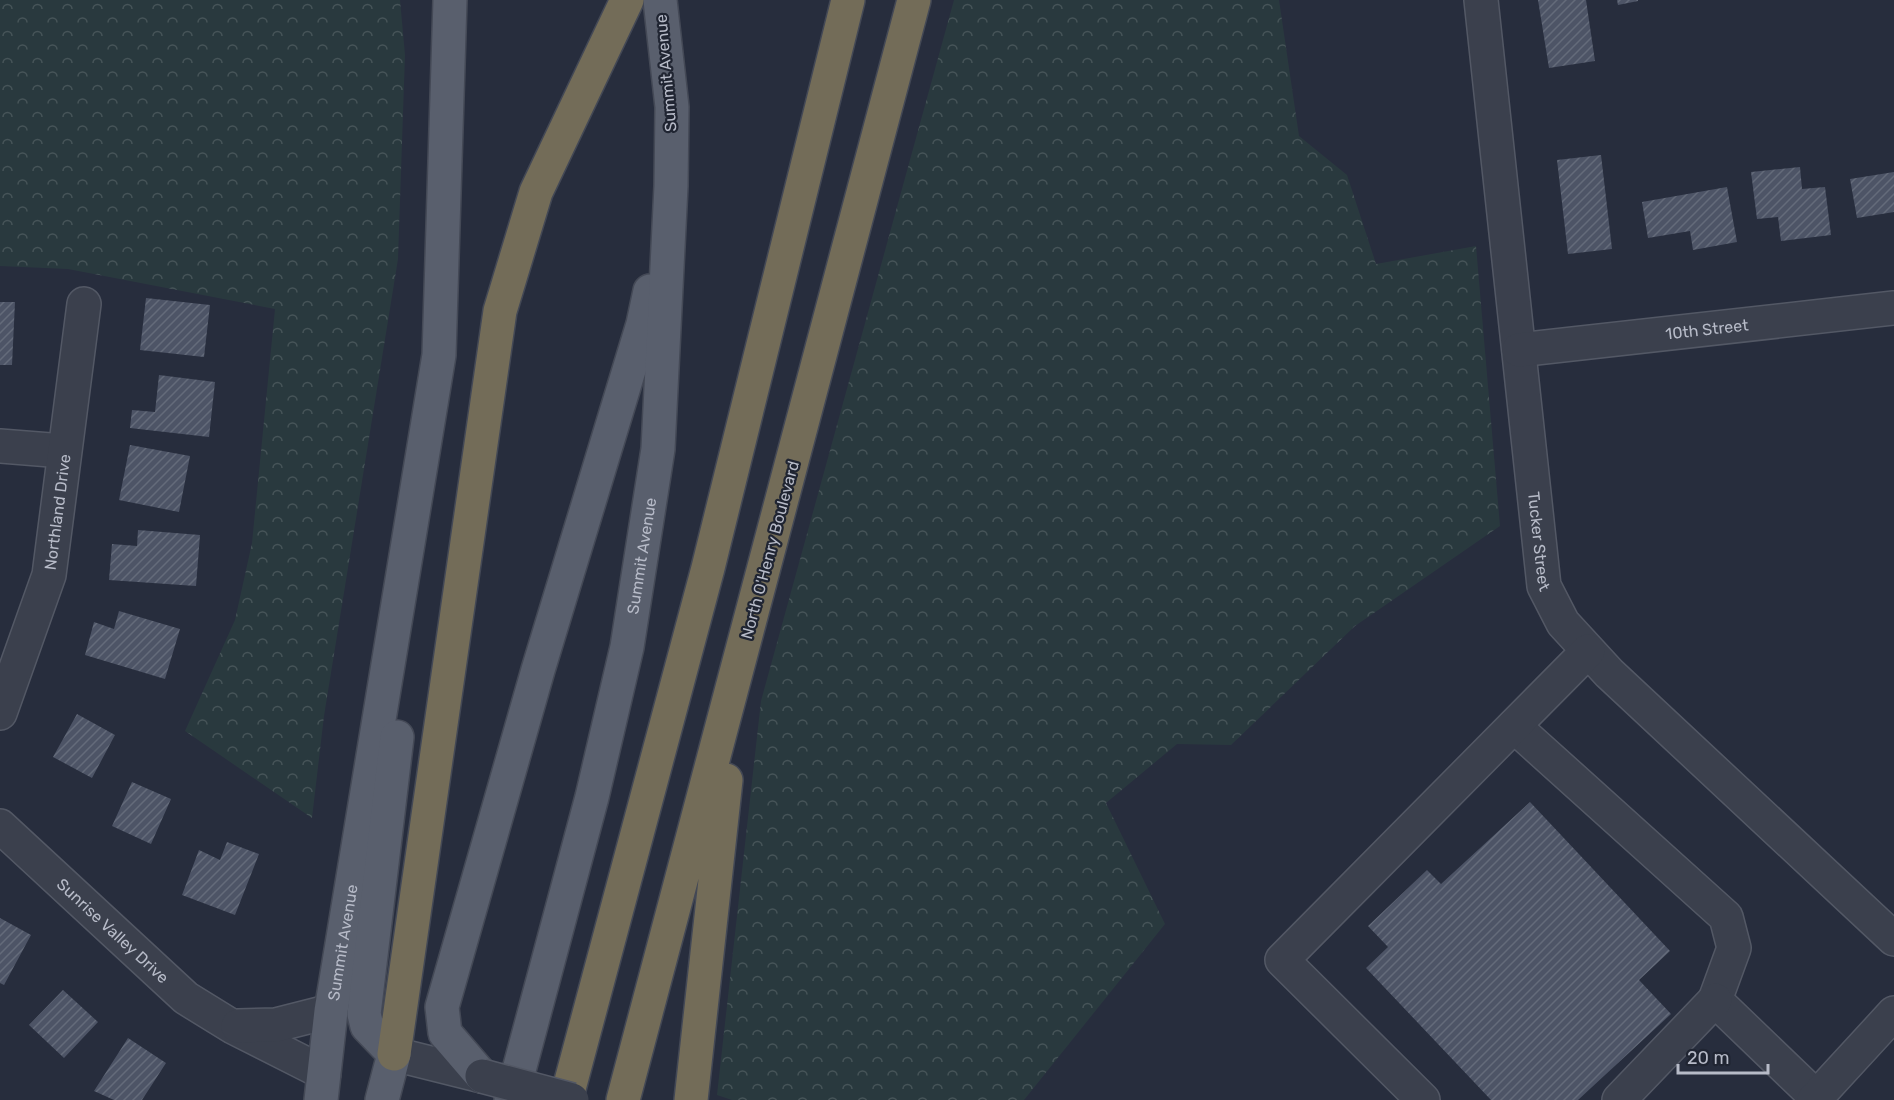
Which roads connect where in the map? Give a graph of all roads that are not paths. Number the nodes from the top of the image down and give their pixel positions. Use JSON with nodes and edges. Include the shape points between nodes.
{"nodes":[{"id":1,"x":450,"y":0,"type":"edge"},
{"id":2,"x":627,"y":0,"type":"edge"},
{"id":3,"x":660,"y":0,"type":"edge"},
{"id":4,"x":848,"y":0,"type":"edge"},
{"id":5,"x":914,"y":0,"type":"edge"},
{"id":6,"x":1481,"y":0,"type":"edge"},
{"id":7,"x":671,"y":186,"type":"junction"},
{"id":8,"x":84,"y":304,"type":"dead end"},
{"id":9,"x":1894,"y":308,"type":"edge"},
{"id":10,"x":1519,"y":350,"type":"junction"},
{"id":11,"x":0,"y":446,"type":"edge"},
{"id":12,"x":63,"y":451,"type":"junction"},
{"id":13,"x":390,"y":643,"type":"junction"},
{"id":14,"x":1588,"y":651,"type":"junction"},
{"id":15,"x":738,"y":672,"type":"junction"},
{"id":16,"x":0,"y":713,"type":"edge"},
{"id":17,"x":1514,"y":726,"type":"junction"},
{"id":18,"x":0,"y":826,"type":"edge"},
{"id":19,"x":1894,"y":939,"type":"edge"},
{"id":20,"x":1715,"y":1000,"type":"junction"},
{"id":21,"x":331,"y":1011,"type":"junction"},
{"id":22,"x":1894,"y":1013,"type":"edge"},
{"id":23,"x":233,"y":1027,"type":"junction"},
{"id":24,"x":394,"y":1054,"type":"junction"},
{"id":25,"x":482,"y":1076,"type":"junction"},
{"id":26,"x":322,"y":1086,"type":"edge"},
{"id":27,"x":1815,"y":1099,"type":"edge"},
{"id":28,"x":382,"y":1100,"type":"edge"},
{"id":29,"x":511,"y":1100,"type":"edge"},
{"id":30,"x":566,"y":1100,"type":"edge"},
{"id":31,"x":572,"y":1100,"type":"edge"},
{"id":32,"x":623,"y":1100,"type":"edge"},
{"id":33,"x":691,"y":1100,"type":"edge"},
{"id":34,"x":1423,"y":1100,"type":"edge"},
{"id":35,"x":1619,"y":1100,"type":"edge"}],
"edges":[{"from":1,"to":13,"type":"main road","name":"Summit Avenue","via":[[439,355]]},
{"from":2,"to":24,"type":"highway","via":[[536,192],[500,311]]},
{"from":3,"to":7,"type":"main road","name":"Summit Avenue","via":[[672,107]]},
{"from":4,"to":30,"type":"highway","via":[[708,568]]},
{"from":5,"to":15,"type":"highway","name":"North O'Henry Boulevard"},
{"from":6,"to":10,"type":"street","name":"Tucker Street"},
{"from":7,"to":25,"type":"main road","via":[[644,324],[538,670],[442,1007],[445,1033]]},
{"from":7,"to":29,"type":"main road","name":"Summit Avenue","via":[[658,449],[627,647],[592,797]]},
{"from":8,"to":12,"type":"street","name":"Northland Drive"},
{"from":9,"to":10,"type":"street","name":"10th Street"},
{"from":10,"to":14,"type":"street","name":"Tucker Street","via":[[1544,586],[1563,623]]},
{"from":11,"to":12,"type":"street"},
{"from":12,"to":16,"type":"street","name":"Northland Drive","via":[[49,574]]},
{"from":13,"to":21,"type":"main road","name":"Summit Avenue"},
{"from":13,"to":24,"type":"main road","via":[[400,713],[364,1014],[367,1026]]},
{"from":14,"to":17,"type":"street"},
{"from":14,"to":19,"type":"street","name":"Tucker Street"},
{"from":15,"to":32,"type":"highway","name":"North O'Henry Boulevard"},
{"from":15,"to":33,"type":"highway"},
{"from":17,"to":20,"type":"street","via":[[1726,917],[1734,948]]},
{"from":17,"to":34,"type":"street","via":[[1282,960]]},
{"from":18,"to":23,"type":"street","name":"Sunrise Valley Drive","via":[[186,998]]},
{"from":20,"to":27,"type":"street"},
{"from":20,"to":35,"type":"street"},
{"from":21,"to":23,"type":"street","via":[[276,1025]]},
{"from":21,"to":26,"type":"main road","name":"Summit Avenue"},
{"from":22,"to":27,"type":"street"},
{"from":23,"to":26,"type":"street","name":"Sunrise Valley Drive"},
{"from":24,"to":25,"type":"street"},
{"from":24,"to":28,"type":"main road"},
{"from":25,"to":31,"type":"street","bridge":true}]}
